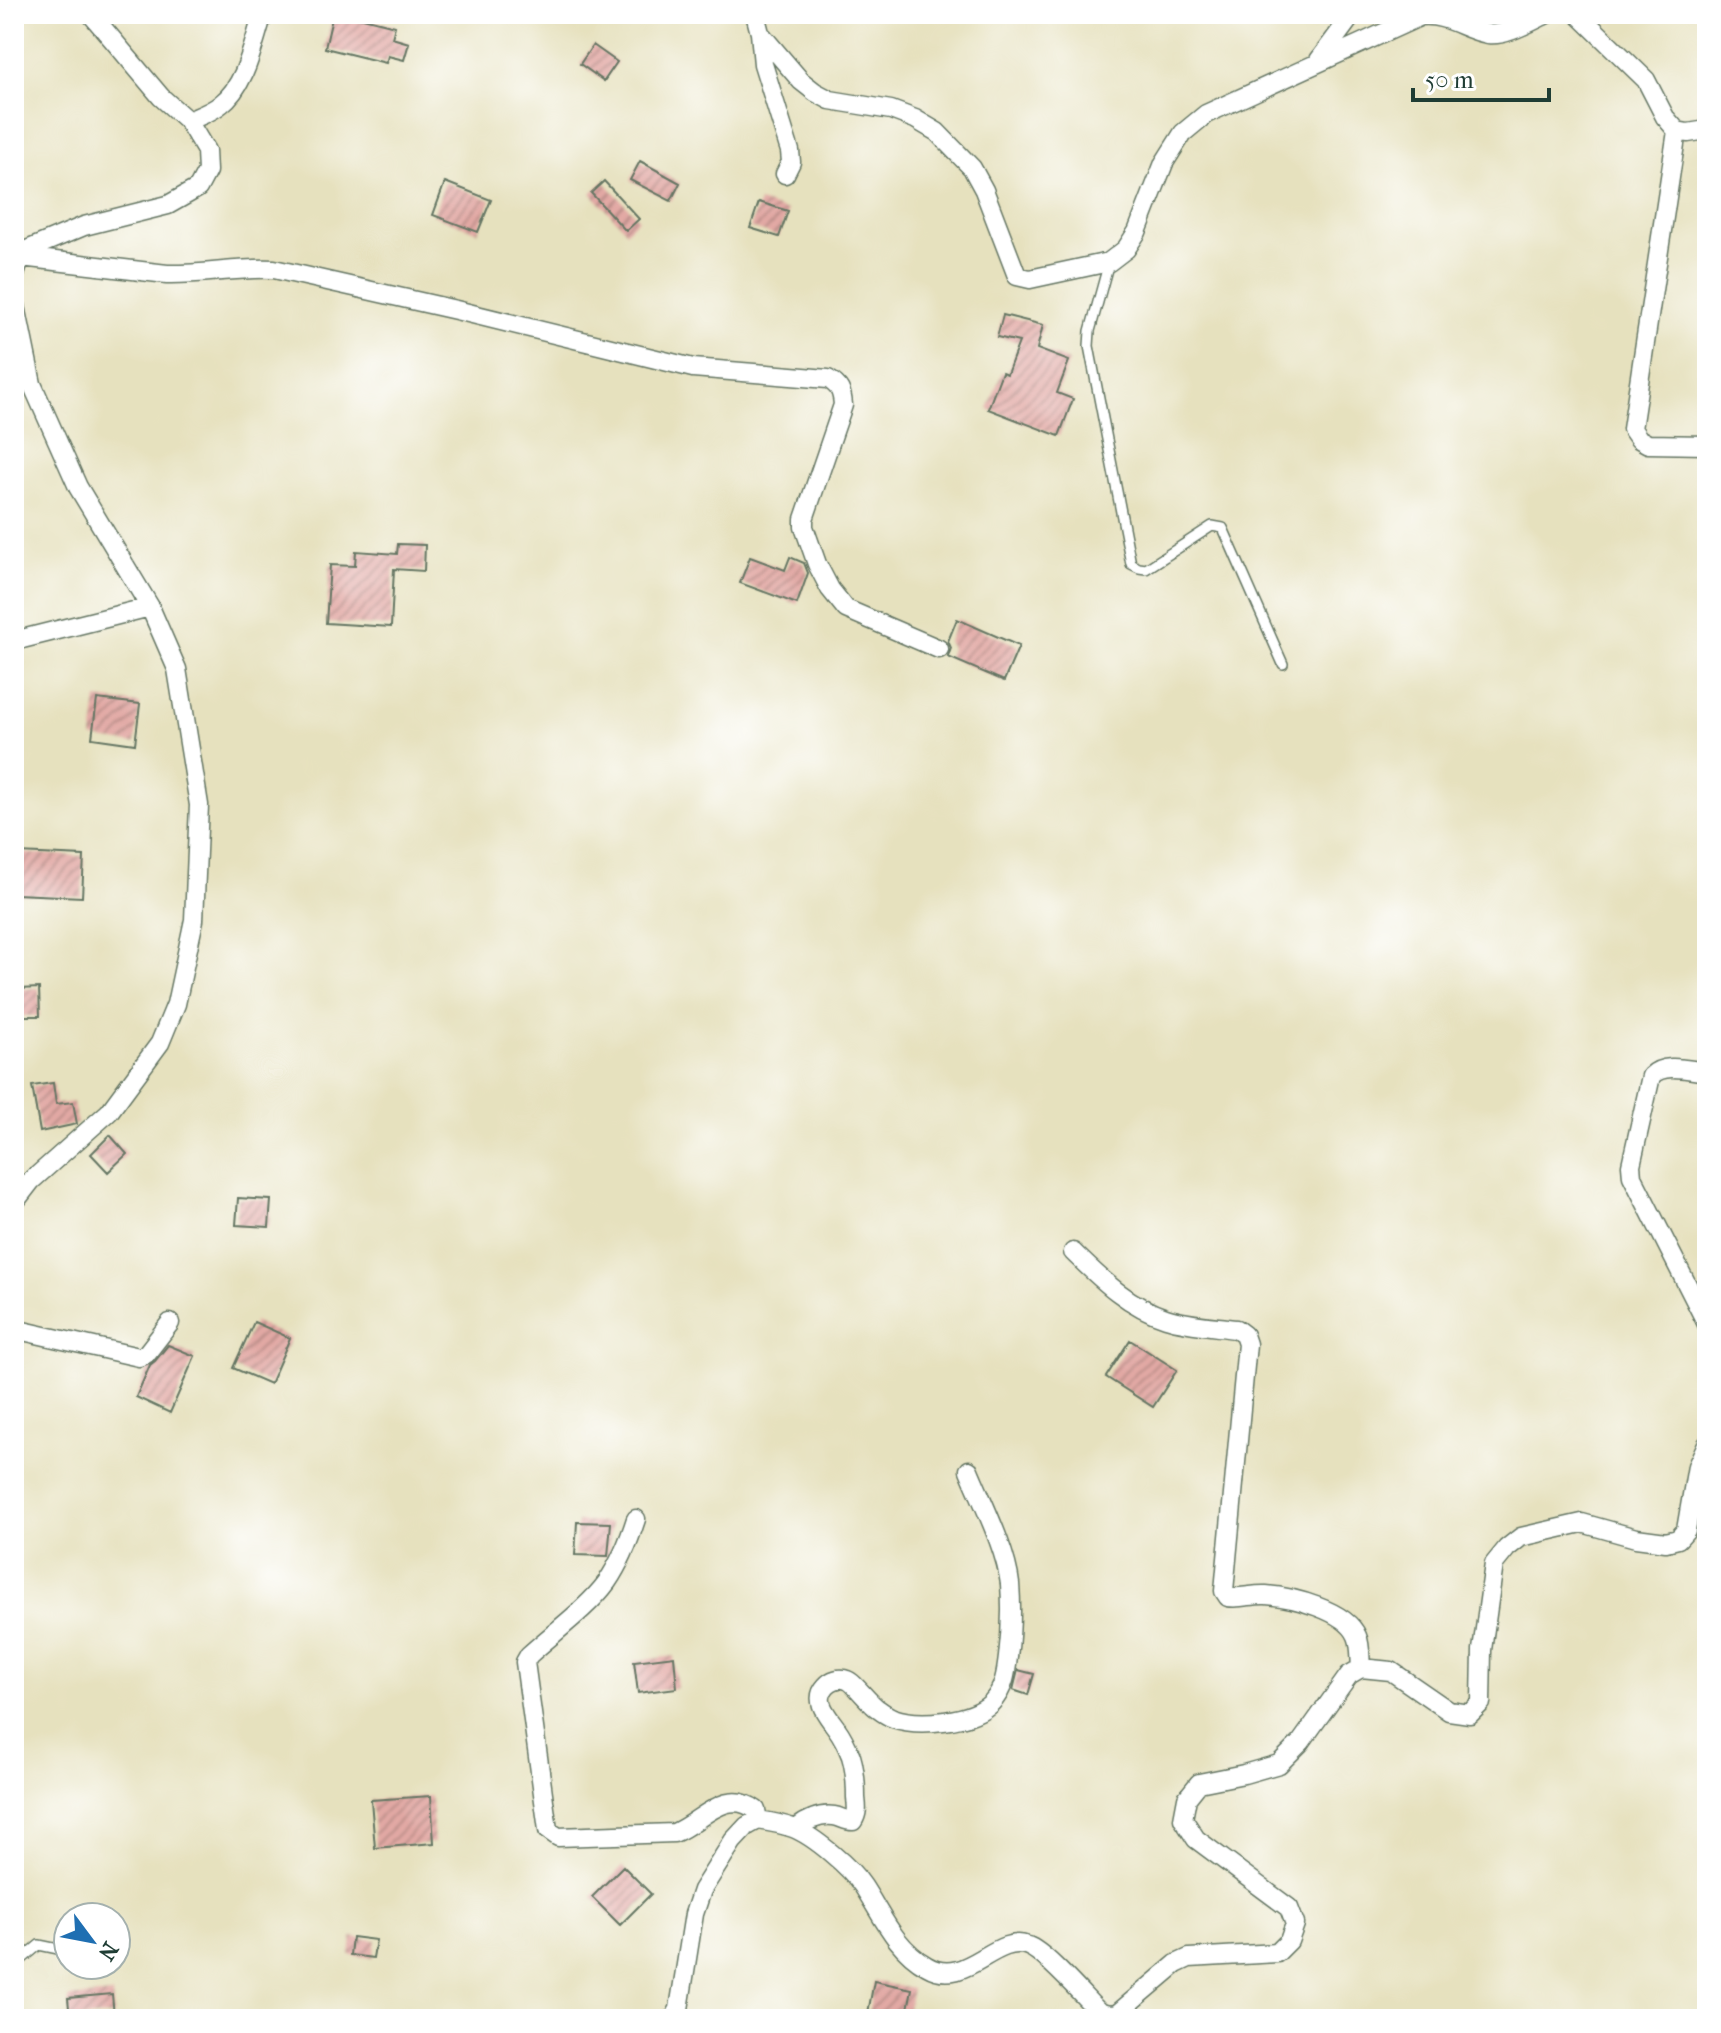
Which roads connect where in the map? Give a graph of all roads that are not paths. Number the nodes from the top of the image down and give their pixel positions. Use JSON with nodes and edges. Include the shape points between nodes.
{"nodes":[{"id":1,"x":91,"y":14,"type":"edge"},
{"id":2,"x":263,"y":14,"type":"edge"},
{"id":3,"x":755,"y":14,"type":"edge"},
{"id":4,"x":1353,"y":14,"type":"edge"},
{"id":5,"x":1547,"y":14,"type":"edge"},
{"id":6,"x":1578,"y":14,"type":"edge"},
{"id":7,"x":760,"y":33,"type":"junction"},
{"id":8,"x":1318,"y":62,"type":"junction"},
{"id":9,"x":188,"y":121,"type":"junction"},
{"id":10,"x":1707,"y":130,"type":"edge"},
{"id":11,"x":1677,"y":131,"type":"junction"},
{"id":12,"x":785,"y":174,"type":"dead end"},
{"id":13,"x":21,"y":257,"type":"junction"},
{"id":14,"x":1109,"y":262,"type":"junction"},
{"id":15,"x":14,"y":277,"type":"edge"},
{"id":16,"x":14,"y":296,"type":"edge"},
{"id":17,"x":14,"y":377,"type":"edge"},
{"id":18,"x":32,"y":384,"type":"junction"},
{"id":19,"x":1707,"y":445,"type":"edge"},
{"id":20,"x":150,"y":607,"type":"junction"},
{"id":21,"x":14,"y":641,"type":"edge"},
{"id":22,"x":939,"y":649,"type":"dead end"},
{"id":23,"x":1283,"y":664,"type":"dead end"},
{"id":24,"x":1707,"y":1072,"type":"edge"},
{"id":25,"x":14,"y":1203,"type":"edge"},
{"id":26,"x":1073,"y":1252,"type":"dead end"},
{"id":27,"x":170,"y":1323,"type":"dead end"},
{"id":28,"x":1707,"y":1324,"type":"edge"},
{"id":29,"x":14,"y":1329,"type":"edge"},
{"id":30,"x":1707,"y":1444,"type":"edge"},
{"id":31,"x":969,"y":1470,"type":"dead end"},
{"id":32,"x":636,"y":1519,"type":"dead end"},
{"id":33,"x":1361,"y":1668,"type":"junction"},
{"id":34,"x":758,"y":1820,"type":"junction"},
{"id":35,"x":796,"y":1829,"type":"junction"},
{"id":36,"x":52,"y":1948,"type":"edge"},
{"id":37,"x":14,"y":1966,"type":"edge"},
{"id":38,"x":674,"y":2019,"type":"edge"}],
"edges":[{"from":1,"to":9,"type":"street"},
{"from":2,"to":9,"type":"street","via":[[231,94]]},
{"from":3,"to":7,"type":"street"},
{"from":4,"to":8,"type":"street"},
{"from":5,"to":8,"type":"street","via":[[1488,34],[1435,15],[1421,16]]},
{"from":6,"to":11,"type":"street","via":[[1646,80]]},
{"from":7,"to":12,"type":"street","via":[[763,64],[790,151]]},
{"from":7,"to":14,"type":"street","via":[[815,92],[830,100],[891,110],[937,132],[972,168],[1017,276],[1030,279]]},
{"from":8,"to":14,"type":"street","via":[[1206,114],[1183,133],[1164,163],[1137,232]]},
{"from":9,"to":13,"type":"street","via":[[206,151],[207,171],[198,188],[168,205],[84,226]]},
{"from":10,"to":11,"type":"street"},
{"from":11,"to":19,"type":"street","via":[[1632,429],[1648,444]]},
{"from":13,"to":15,"type":"street"},
{"from":13,"to":22,"type":"street","via":[[167,274],[274,269],[693,368],[828,379],[838,385],[843,405],[804,519],[817,564],[846,609]]},
{"from":14,"to":23,"type":"lane","via":[[1089,346],[1131,564],[1146,569],[1212,526],[1223,528]]},
{"from":16,"to":18,"type":"street"},
{"from":17,"to":18,"type":"street"},
{"from":18,"to":20,"type":"street","via":[[78,487]]},
{"from":20,"to":21,"type":"street"},
{"from":20,"to":25,"type":"street","via":[[177,669],[199,805],[194,920],[176,1004],[160,1043],[109,1112],[31,1181]]},
{"from":24,"to":28,"type":"street","via":[[1666,1068],[1651,1076],[1631,1165]]},
{"from":26,"to":33,"type":"street","via":[[1138,1306],[1244,1335],[1224,1591],[1228,1597],[1293,1600],[1335,1615],[1356,1634]]},
{"from":27,"to":29,"type":"street","via":[[139,1357]]},
{"from":30,"to":33,"type":"street","via":[[1697,1466],[1686,1530],[1678,1539],[1636,1538],[1582,1523],[1521,1537],[1507,1548],[1494,1564],[1481,1703],[1470,1714],[1449,1711],[1391,1671]]},
{"from":31,"to":35,"type":"street","via":[[1010,1582],[1011,1630],[1000,1692],[970,1714],[920,1722],[893,1718],[843,1678],[827,1684],[822,1706],[851,1758],[857,1813],[853,1821],[822,1816]]},
{"from":32,"to":34,"type":"street","via":[[607,1582],[525,1662],[548,1830],[558,1837],[674,1833],[731,1801],[756,1810]]},
{"from":33,"to":35,"type":"street","via":[[1349,1675],[1279,1764],[1199,1783],[1187,1798],[1183,1819],[1196,1839],[1289,1908],[1295,1924],[1289,1941],[1277,1953],[1189,1958],[1117,2014],[1099,2012],[1030,1946],[1005,1947],[955,1972],[926,1966],[881,1920],[853,1873]]},
{"from":34,"to":35,"type":"street"},
{"from":34,"to":38,"type":"street","via":[[733,1841],[702,1890]]},
{"from":36,"to":37,"type":"lane","via":[[39,1945]]}]}
